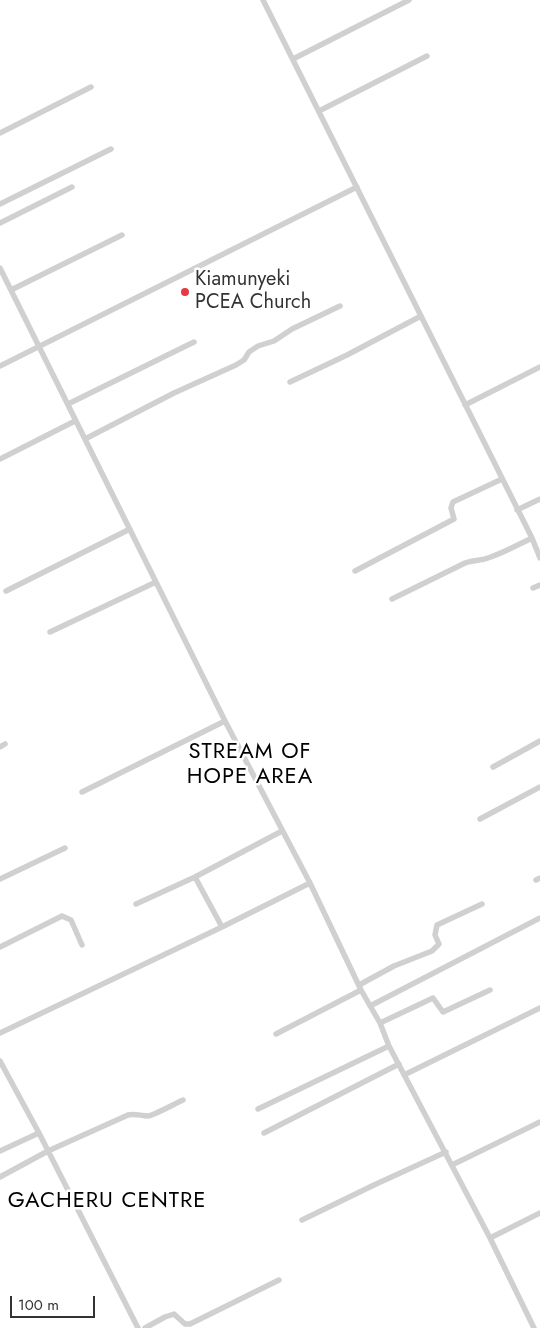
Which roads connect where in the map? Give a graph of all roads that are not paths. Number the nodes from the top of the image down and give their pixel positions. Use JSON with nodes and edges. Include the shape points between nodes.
{"nodes":[{"id":1,"x":263,"y":0,"type":"edge"},
{"id":2,"x":409,"y":0,"type":"edge"},
{"id":3,"x":427,"y":56,"type":"dead end"},
{"id":4,"x":293,"y":59,"type":"junction"},
{"id":5,"x":91,"y":87,"type":"dead end"},
{"id":6,"x":319,"y":111,"type":"junction"},
{"id":7,"x":0,"y":133,"type":"edge"},
{"id":8,"x":111,"y":149,"type":"dead end"},
{"id":9,"x":72,"y":187,"type":"dead end"},
{"id":10,"x":357,"y":188,"type":"junction"},
{"id":11,"x":0,"y":204,"type":"edge"},
{"id":12,"x":0,"y":223,"type":"edge"},
{"id":13,"x":122,"y":235,"type":"dead end"},
{"id":14,"x":0,"y":268,"type":"edge"},
{"id":15,"x":11,"y":290,"type":"junction"},
{"id":16,"x":340,"y":306,"type":"dead end"},
{"id":17,"x":421,"y":316,"type":"junction"},
{"id":18,"x":194,"y":342,"type":"dead end"},
{"id":19,"x":39,"y":346,"type":"junction"},
{"id":20,"x":0,"y":366,"type":"edge"},
{"id":21,"x":540,"y":367,"type":"edge"},
{"id":22,"x":290,"y":382,"type":"dead end"},
{"id":23,"x":68,"y":404,"type":"junction"},
{"id":24,"x":465,"y":405,"type":"junction"},
{"id":25,"x":76,"y":421,"type":"junction"},
{"id":26,"x":86,"y":439,"type":"junction"},
{"id":27,"x":0,"y":459,"type":"edge"},
{"id":28,"x":502,"y":478,"type":"junction"},
{"id":29,"x":540,"y":499,"type":"edge"},
{"id":30,"x":517,"y":510,"type":"junction"},
{"id":31,"x":130,"y":529,"type":"junction"},
{"id":32,"x":532,"y":538,"type":"junction"},
{"id":33,"x":540,"y":558,"type":"edge"},
{"id":34,"x":355,"y":571,"type":"dead end"},
{"id":35,"x":156,"y":582,"type":"junction"},
{"id":36,"x":540,"y":585,"type":"edge"},
{"id":37,"x":533,"y":588,"type":"dead end"},
{"id":38,"x":6,"y":591,"type":"dead end"},
{"id":39,"x":392,"y":599,"type":"dead end"},
{"id":40,"x":50,"y":632,"type":"dead end"},
{"id":41,"x":225,"y":721,"type":"junction"},
{"id":42,"x":540,"y":741,"type":"edge"},
{"id":43,"x":494,"y":767,"type":"dead end"},
{"id":44,"x":540,"y":787,"type":"edge"},
{"id":45,"x":82,"y":792,"type":"dead end"},
{"id":46,"x":480,"y":819,"type":"dead end"},
{"id":47,"x":282,"y":831,"type":"junction"},
{"id":48,"x":65,"y":848,"type":"dead end"},
{"id":49,"x":195,"y":877,"type":"junction"},
{"id":50,"x":0,"y":879,"type":"edge"},
{"id":51,"x":310,"y":883,"type":"junction"},
{"id":52,"x":136,"y":904,"type":"dead end"},
{"id":53,"x":482,"y":904,"type":"dead end"},
{"id":54,"x":540,"y":918,"type":"edge"},
{"id":55,"x":222,"y":927,"type":"junction"},
{"id":56,"x":82,"y":944,"type":"dead end"},
{"id":57,"x":0,"y":947,"type":"edge"},
{"id":58,"x":360,"y":988,"type":"junction"},
{"id":59,"x":490,"y":990,"type":"dead end"},
{"id":60,"x":370,"y":1006,"type":"junction"},
{"id":61,"x":540,"y":1008,"type":"edge"},
{"id":62,"x":380,"y":1023,"type":"junction"},
{"id":63,"x":0,"y":1033,"type":"edge"},
{"id":64,"x":276,"y":1034,"type":"dead end"},
{"id":65,"x":389,"y":1046,"type":"junction"},
{"id":66,"x":0,"y":1061,"type":"edge"},
{"id":67,"x":399,"y":1064,"type":"junction"},
{"id":68,"x":404,"y":1075,"type":"junction"},
{"id":69,"x":183,"y":1100,"type":"dead end"},
{"id":70,"x":258,"y":1109,"type":"dead end"},
{"id":71,"x":540,"y":1122,"type":"edge"},
{"id":72,"x":39,"y":1133,"type":"junction"},
{"id":73,"x":264,"y":1133,"type":"dead end"},
{"id":74,"x":0,"y":1151,"type":"edge"},
{"id":75,"x":48,"y":1151,"type":"junction"},
{"id":76,"x":446,"y":1152,"type":"junction"},
{"id":77,"x":452,"y":1165,"type":"junction"},
{"id":78,"x":0,"y":1177,"type":"edge"},
{"id":79,"x":540,"y":1213,"type":"edge"},
{"id":80,"x":302,"y":1220,"type":"dead end"},
{"id":81,"x":490,"y":1238,"type":"junction"},
{"id":82,"x":279,"y":1280,"type":"dead end"},
{"id":83,"x":138,"y":1328,"type":"edge"},
{"id":84,"x":145,"y":1328,"type":"edge"},
{"id":85,"x":534,"y":1328,"type":"edge"}],
"edges":[{"from":1,"to":4,"type":"street"},
{"from":2,"to":4,"type":"street"},
{"from":3,"to":6,"type":"street"},
{"from":4,"to":6,"type":"street"},
{"from":5,"to":7,"type":"street"},
{"from":6,"to":10,"type":"street"},
{"from":8,"to":11,"type":"street"},
{"from":9,"to":12,"type":"street"},
{"from":10,"to":17,"type":"street"},
{"from":10,"to":19,"type":"street"},
{"from":13,"to":15,"type":"street"},
{"from":14,"to":15,"type":"street"},
{"from":15,"to":19,"type":"street"},
{"from":16,"to":26,"type":"street","via":[[292,328],[274,341],[258,346],[236,365]]},
{"from":17,"to":22,"type":"street"},
{"from":17,"to":24,"type":"street"},
{"from":18,"to":23,"type":"street"},
{"from":19,"to":20,"type":"street"},
{"from":19,"to":23,"type":"street"},
{"from":21,"to":24,"type":"street"},
{"from":23,"to":25,"type":"street"},
{"from":24,"to":28,"type":"street"},
{"from":25,"to":26,"type":"street"},
{"from":25,"to":27,"type":"street"},
{"from":26,"to":31,"type":"street"},
{"from":28,"to":30,"type":"street"},
{"from":28,"to":34,"type":"street","via":[[453,502],[454,519]]},
{"from":29,"to":30,"type":"street"},
{"from":30,"to":32,"type":"street"},
{"from":31,"to":35,"type":"street"},
{"from":31,"to":38,"type":"street"},
{"from":32,"to":33,"type":"street"},
{"from":32,"to":39,"type":"street","via":[[488,558],[465,563]]},
{"from":35,"to":40,"type":"street"},
{"from":35,"to":41,"type":"street"},
{"from":36,"to":37,"type":"street"},
{"from":41,"to":45,"type":"street"},
{"from":41,"to":47,"type":"street"},
{"from":42,"to":43,"type":"street"},
{"from":44,"to":46,"type":"street"},
{"from":47,"to":49,"type":"street"},
{"from":47,"to":51,"type":"street"},
{"from":48,"to":50,"type":"street"},
{"from":49,"to":52,"type":"street"},
{"from":49,"to":55,"type":"street"},
{"from":51,"to":55,"type":"street"},
{"from":51,"to":58,"type":"street"},
{"from":53,"to":58,"type":"street","via":[[437,925],[435,935],[439,944],[432,951],[394,966]]},
{"from":54,"to":60,"type":"street"},
{"from":55,"to":63,"type":"street"},
{"from":56,"to":57,"type":"street","via":[[71,920],[62,916]]},
{"from":58,"to":60,"type":"street"},
{"from":58,"to":64,"type":"street"},
{"from":59,"to":62,"type":"street","via":[[443,1012],[435,999],[430,999]]},
{"from":60,"to":62,"type":"street"},
{"from":61,"to":68,"type":"street"},
{"from":62,"to":65,"type":"street"},
{"from":65,"to":67,"type":"street"},
{"from":65,"to":70,"type":"street"},
{"from":66,"to":72,"type":"street"},
{"from":67,"to":68,"type":"street"},
{"from":67,"to":73,"type":"street"},
{"from":68,"to":76,"type":"street"},
{"from":69,"to":75,"type":"street","via":[[153,1115],[128,1115]]},
{"from":71,"to":77,"type":"street"},
{"from":72,"to":74,"type":"street"},
{"from":72,"to":75,"type":"street"},
{"from":75,"to":78,"type":"street"},
{"from":75,"to":83,"type":"street"},
{"from":76,"to":77,"type":"street"},
{"from":76,"to":80,"type":"street"},
{"from":77,"to":81,"type":"street"},
{"from":79,"to":81,"type":"street"},
{"from":81,"to":85,"type":"street"},
{"from":82,"to":84,"type":"street","via":[[190,1324],[185,1324],[174,1314]]}]}
